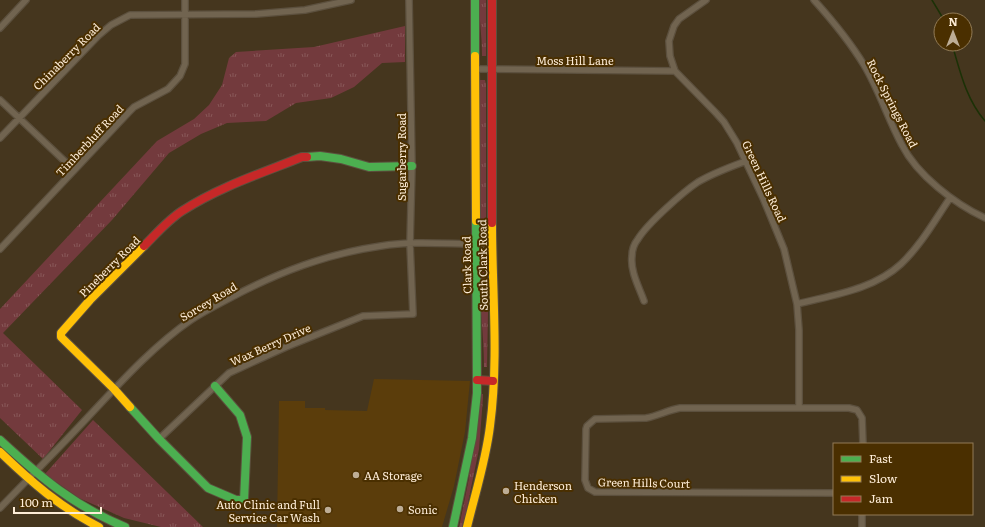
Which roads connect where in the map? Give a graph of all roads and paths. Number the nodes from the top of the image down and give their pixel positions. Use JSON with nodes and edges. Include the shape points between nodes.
{"nodes":[{"id":1,"x":26,"y":0,"type":"edge"},
{"id":2,"x":185,"y":0,"type":"edge"},
{"id":3,"x":351,"y":0,"type":"edge"},
{"id":4,"x":409,"y":0,"type":"edge"},
{"id":5,"x":475,"y":0,"type":"edge"},
{"id":6,"x":492,"y":0,"type":"edge"},
{"id":7,"x":706,"y":0,"type":"edge"},
{"id":8,"x":814,"y":0,"type":"edge"},
{"id":9,"x":185,"y":14,"type":"junction"},
{"id":10,"x":0,"y":28,"type":"edge"},
{"id":11,"x":476,"y":69,"type":"junction"},
{"id":12,"x":492,"y":69,"type":"junction"},
{"id":13,"x":675,"y":71,"type":"junction"},
{"id":14,"x":0,"y":100,"type":"edge"},
{"id":15,"x":20,"y":118,"type":"junction"},
{"id":16,"x":0,"y":138,"type":"edge"},
{"id":17,"x":746,"y":161,"type":"junction"},
{"id":18,"x":412,"y":166,"type":"junction"},
{"id":19,"x":74,"y":170,"type":"junction"},
{"id":20,"x":950,"y":198,"type":"junction"},
{"id":21,"x":985,"y":218,"type":"edge"},
{"id":22,"x":410,"y":244,"type":"junction"},
{"id":23,"x":476,"y":244,"type":"junction"},
{"id":24,"x":492,"y":244,"type":"junction"},
{"id":25,"x":0,"y":249,"type":"edge"},
{"id":26,"x":644,"y":301,"type":"dead end"},
{"id":27,"x":797,"y":304,"type":"junction"},
{"id":28,"x":413,"y":314,"type":"joint"},
{"id":29,"x":477,"y":380,"type":"junction"},
{"id":30,"x":493,"y":381,"type":"junction"},
{"id":31,"x":215,"y":386,"type":"junction"},
{"id":32,"x":114,"y":389,"type":"junction"},
{"id":33,"x":799,"y":408,"type":"junction"},
{"id":34,"x":159,"y":439,"type":"junction"},
{"id":35,"x":0,"y":440,"type":"edge"},
{"id":36,"x":863,"y":443,"type":"edge"},
{"id":37,"x":0,"y":452,"type":"edge"},
{"id":38,"x":35,"y":472,"type":"junction"},
{"id":39,"x":28,"y":479,"type":"junction"},
{"id":40,"x":833,"y":493,"type":"edge"},
{"id":41,"x":0,"y":508,"type":"edge"},
{"id":42,"x":862,"y":515,"type":"edge"},
{"id":43,"x":114,"y":525,"type":"edge"},
{"id":44,"x":93,"y":526,"type":"edge"},
{"id":45,"x":125,"y":527,"type":"edge"},
{"id":46,"x":453,"y":527,"type":"edge"},
{"id":47,"x":467,"y":527,"type":"edge"},
{"id":48,"x":862,"y":527,"type":"edge"}],
"edges":[{"from":1,"to":10,"type":"street"},
{"from":2,"to":9,"type":"street","name":"Timberbluff Road"},
{"from":3,"to":9,"type":"street","name":"Chinaberry Road","via":[[305,10],[256,14]]},
{"from":4,"to":18,"type":"street","name":"Sugarberry Road"},
{"from":5,"to":11,"type":"main road","name":"Clark Road"},
{"from":6,"to":12,"type":"main road","name":"South Clark Road"},
{"from":7,"to":13,"type":"street","name":"Green Hills Road","via":[[679,19],[674,26],[669,49]]},
{"from":8,"to":20,"type":"street","name":"Rock Springs Road","via":[[850,44],[864,66],[907,154],[923,174]]},
{"from":9,"to":15,"type":"street","name":"Chinaberry Road","via":[[130,15],[111,25]]},
{"from":9,"to":19,"type":"street","name":"Timberbluff Road","via":[[185,64],[180,76],[168,88],[134,107]]},
{"from":11,"to":12,"type":"street","name":"Moss Hill Lane"},
{"from":11,"to":23,"type":"main road","name":"Clark Road"},
{"from":12,"to":13,"type":"street","name":"Moss Hill Lane"},
{"from":12,"to":24,"type":"main road","name":"South Clark Road"},
{"from":13,"to":17,"type":"street","name":"Green Hills Road","via":[[724,122]]},
{"from":14,"to":15,"type":"street"},
{"from":15,"to":16,"type":"street","name":"Chinaberry Road"},
{"from":15,"to":19,"type":"street"},
{"from":17,"to":26,"type":"street","via":[[691,187],[638,238],[632,258]]},
{"from":17,"to":27,"type":"street","name":"Green Hills Road","via":[[784,249]]},
{"from":18,"to":22,"type":"street","name":"Sugarberry Road"},
{"from":18,"to":32,"type":"main road","name":"Pineberry Road","via":[[369,167],[341,159],[302,157],[216,192],[182,211],[90,300],[61,333],[68,346]]},
{"from":19,"to":25,"type":"street","name":"Timberbluff Road"},
{"from":20,"to":21,"type":"street","name":"Rock Springs Road"},
{"from":20,"to":27,"type":"street","via":[[913,251],[889,274],[861,287]]},
{"from":22,"to":23,"type":"street","name":"Sorcey Road"},
{"from":22,"to":28,"type":"street","name":"Sugarberry Road"},
{"from":22,"to":32,"type":"street","name":"Sorcey Road","via":[[381,246],[333,255],[262,282],[190,320]]},
{"from":23,"to":24,"type":"street","name":"Sorcey Road"},
{"from":23,"to":29,"type":"main road","name":"Clark Road"},
{"from":24,"to":30,"type":"main road","name":"South Clark Road"},
{"from":27,"to":33,"type":"street","name":"Green Hills Road"},
{"from":28,"to":31,"type":"street","name":"Wax Berry Drive","via":[[363,316],[229,373]]},
{"from":29,"to":30,"type":"main road"},
{"from":29,"to":46,"type":"main road","name":"Clark Road","via":[[472,438]]},
{"from":30,"to":47,"type":"main road","name":"South Clark Road","via":[[490,427]]},
{"from":31,"to":34,"type":"street","name":"Wax Berry Drive"},
{"from":31,"to":34,"type":"main road","name":"Pineberry Road","via":[[240,415],[247,437],[244,500],[236,500],[208,488]]},
{"from":32,"to":34,"type":"main road","name":"Pineberry Road"},
{"from":32,"to":38,"type":"street","name":"Sorcey Road"},
{"from":33,"to":36,"type":"street","name":"Green Hills Court","via":[[857,410],[862,418]]},
{"from":33,"to":40,"type":"street","name":"Green Hills Court","via":[[680,408],[646,418],[595,419],[586,430],[586,485],[591,491],[599,493]]},
{"from":35,"to":38,"type":"main road"},
{"from":37,"to":39,"type":"main road"},
{"from":38,"to":39,"type":"street","name":"Sorcey Road"},
{"from":38,"to":43,"type":"main road","via":[[66,497]]},
{"from":39,"to":41,"type":"street","name":"Sorcey Road"},
{"from":39,"to":44,"type":"main road","via":[[56,502]]},
{"from":42,"to":48,"type":"street"},
{"from":43,"to":45,"type":"main road"}]}
